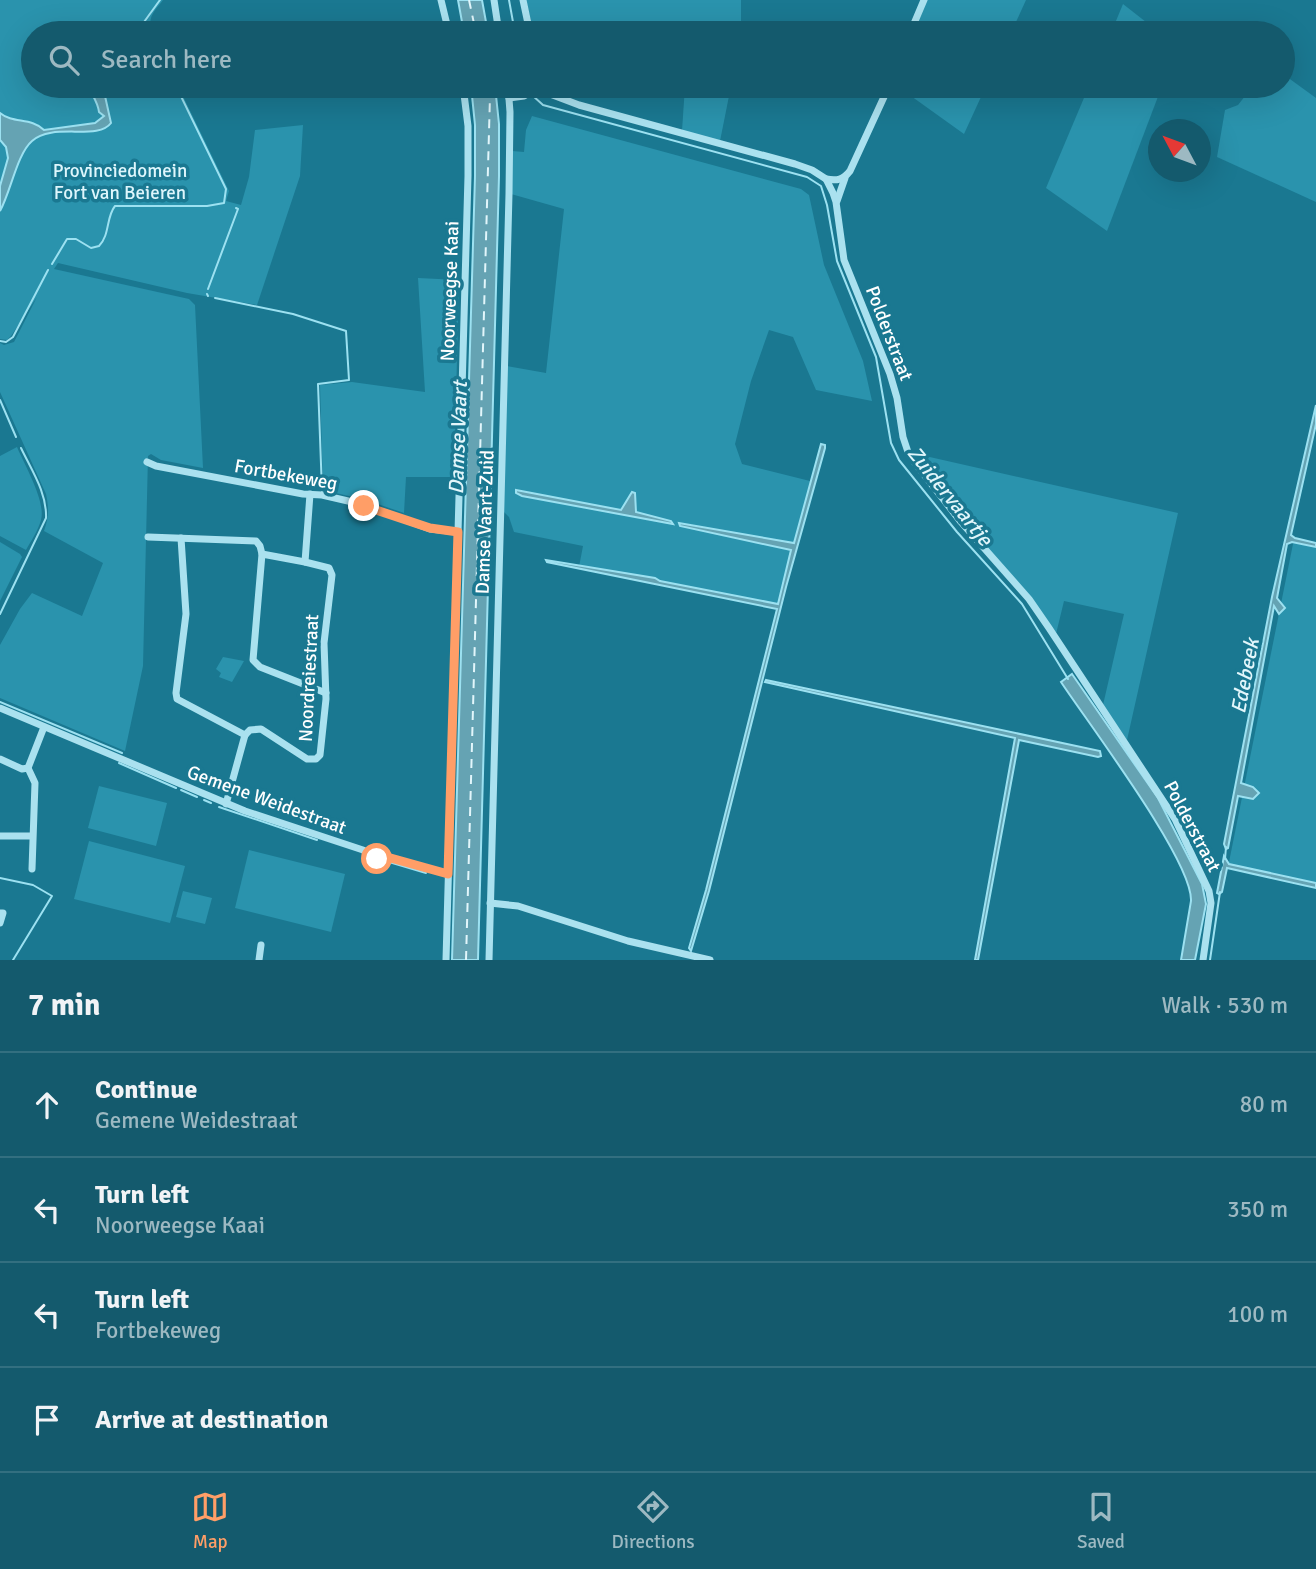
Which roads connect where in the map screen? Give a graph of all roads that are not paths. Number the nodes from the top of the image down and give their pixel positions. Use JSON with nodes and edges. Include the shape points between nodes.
{"nodes":[{"id":1,"x":441,"y":0,"type":"edge"},
{"id":2,"x":494,"y":0,"type":"edge"},
{"id":3,"x":523,"y":0,"type":"edge"},
{"id":4,"x":924,"y":0,"type":"edge"},
{"id":5,"x":446,"y":21,"type":"edge"},
{"id":6,"x":497,"y":21,"type":"edge"},
{"id":7,"x":527,"y":21,"type":"edge"},
{"id":8,"x":915,"y":21,"type":"edge"},
{"id":9,"x":466,"y":98,"type":"edge"},
{"id":10,"x":513,"y":98,"type":"edge"},
{"id":11,"x":561,"y":98,"type":"edge"},
{"id":12,"x":884,"y":98,"type":"edge"},
{"id":13,"x":509,"y":99,"type":"joint"},
{"id":14,"x":845,"y":178,"type":"junction"},
{"id":15,"x":826,"y":180,"type":"junction"},
{"id":16,"x":836,"y":202,"type":"junction"},
{"id":17,"x":147,"y":462,"type":"dead end"},
{"id":18,"x":310,"y":494,"type":"junction"},
{"id":19,"x":458,"y":532,"type":"junction"},
{"id":20,"x":148,"y":537,"type":"dead end"},
{"id":21,"x":181,"y":538,"type":"junction"},
{"id":22,"x":262,"y":554,"type":"junction"},
{"id":23,"x":305,"y":562,"type":"junction"},
{"id":24,"x":326,"y":693,"type":"junction"},
{"id":25,"x":0,"y":708,"type":"edge"},
{"id":26,"x":44,"y":727,"type":"junction"},
{"id":27,"x":245,"y":735,"type":"junction"},
{"id":28,"x":0,"y":759,"type":"edge"},
{"id":29,"x":28,"y":768,"type":"junction"},
{"id":30,"x":226,"y":804,"type":"junction"},
{"id":31,"x":0,"y":836,"type":"edge"},
{"id":32,"x":33,"y":836,"type":"junction"},
{"id":33,"x":32,"y":869,"type":"dead end"},
{"id":34,"x":448,"y":874,"type":"junction"},
{"id":35,"x":490,"y":903,"type":"junction"},
{"id":36,"x":0,"y":913,"type":"edge"},
{"id":37,"x":0,"y":923,"type":"edge"},
{"id":38,"x":261,"y":944,"type":"dead end"},
{"id":39,"x":259,"y":960,"type":"edge"},
{"id":40,"x":446,"y":960,"type":"edge"},
{"id":41,"x":489,"y":960,"type":"edge"},
{"id":42,"x":710,"y":960,"type":"edge"},
{"id":43,"x":1203,"y":960,"type":"edge"}],
"edges":[{"from":1,"to":5,"type":"street"},
{"from":2,"to":6,"type":"street"},
{"from":3,"to":7,"type":"street"},
{"from":4,"to":8,"type":"street"},
{"from":9,"to":19,"type":"street","name":"Noorweegse Kaai"},
{"from":10,"to":13,"type":"street"},
{"from":11,"to":15,"type":"street","via":[[794,164]]},
{"from":12,"to":14,"type":"street"},
{"from":13,"to":35,"type":"street","name":"Damse Vaart-Zuid"},
{"from":14,"to":15,"type":"street"},
{"from":14,"to":16,"type":"street"},
{"from":15,"to":16,"type":"street","name":"Polderstraat"},
{"from":16,"to":43,"type":"street","name":"Polderstraat","via":[[844,260],[890,374],[909,455],[1029,599],[1175,819],[1209,891]]},
{"from":17,"to":18,"type":"street","name":"Fortbekeweg"},
{"from":18,"to":19,"type":"street","name":"Fortbekeweg"},
{"from":18,"to":23,"type":"street"},
{"from":19,"to":34,"type":"street","name":"Noorweegse Kaai"},
{"from":20,"to":21,"type":"street"},
{"from":21,"to":22,"type":"street","via":[[256,541]]},
{"from":21,"to":27,"type":"street","via":[[186,614],[177,699]]},
{"from":22,"to":23,"type":"street"},
{"from":22,"to":24,"type":"street","via":[[253,660]]},
{"from":23,"to":24,"type":"street","name":"Noordreiestraat","via":[[329,568],[332,575],[324,643]]},
{"from":24,"to":27,"type":"street","name":"Noordreiestraat","via":[[316,759],[307,759],[261,729]]},
{"from":25,"to":26,"type":"street","name":"Gemene Weidestraat"},
{"from":26,"to":29,"type":"street"},
{"from":26,"to":30,"type":"street","name":"Gemene Weidestraat"},
{"from":27,"to":30,"type":"street"},
{"from":28,"to":29,"type":"street"},
{"from":29,"to":32,"type":"street","via":[[35,783]]},
{"from":30,"to":34,"type":"street","name":"Gemene Weidestraat","via":[[363,850],[377,859],[387,857]]},
{"from":31,"to":32,"type":"street"},
{"from":32,"to":33,"type":"street"},
{"from":34,"to":40,"type":"street","name":"Noorweegse Kaai"},
{"from":35,"to":41,"type":"street","name":"Damse Vaart-Zuid"},
{"from":35,"to":42,"type":"street","via":[[518,906],[628,941]]},
{"from":36,"to":37,"type":"street"},
{"from":38,"to":39,"type":"street"}]}
